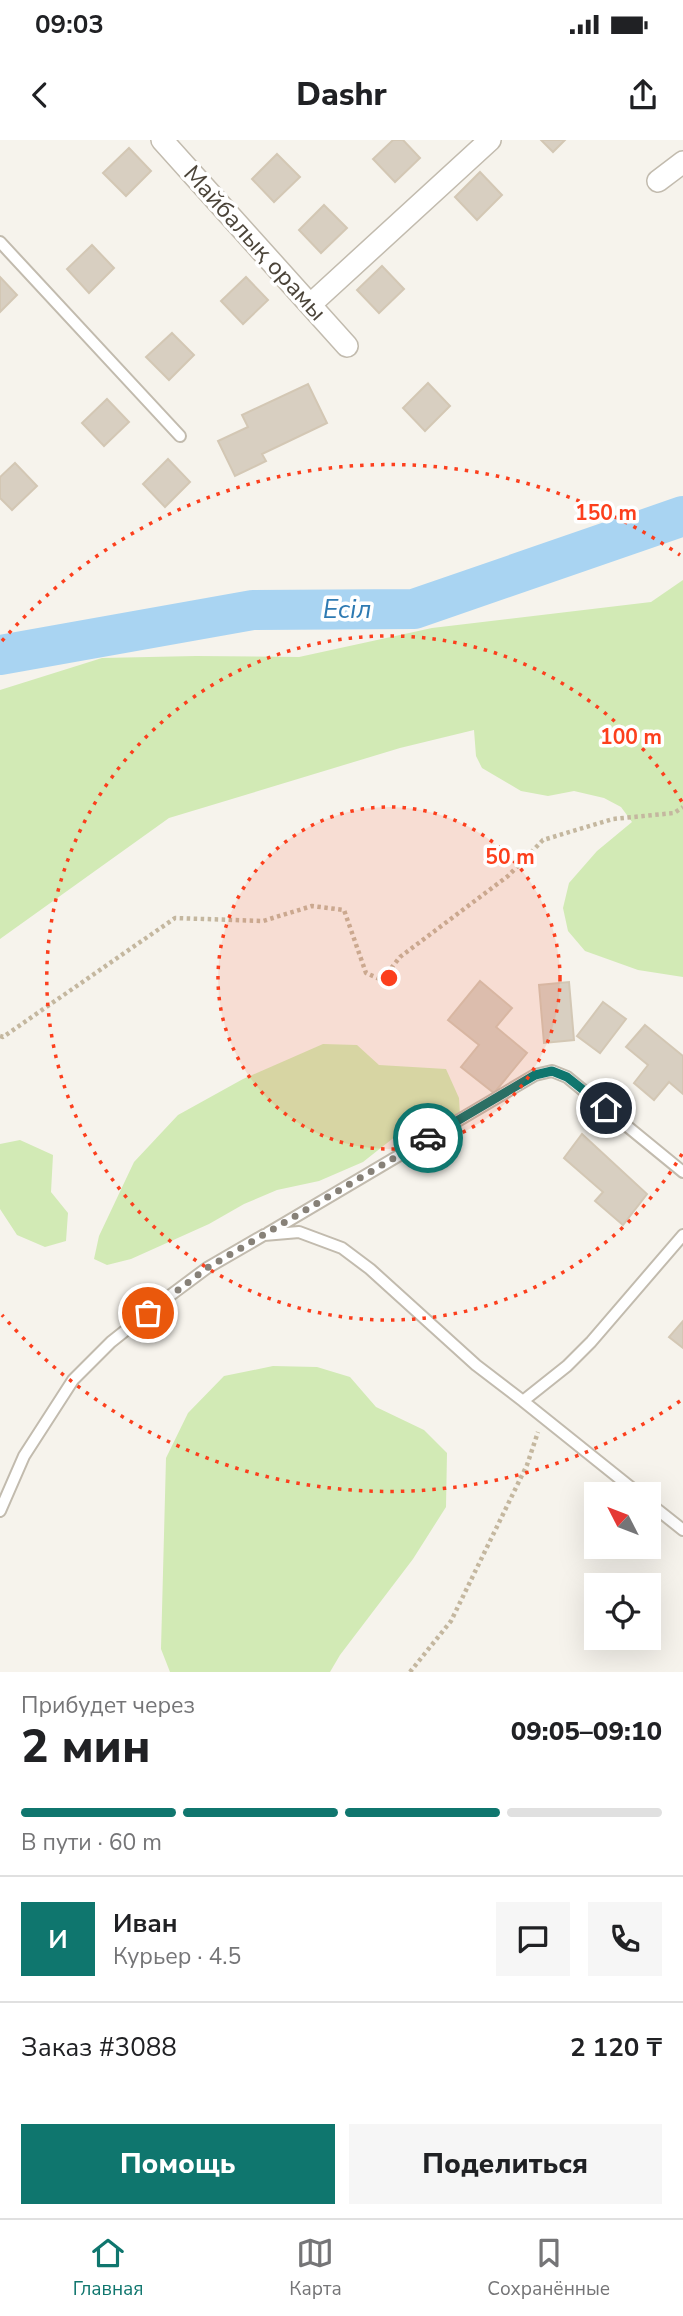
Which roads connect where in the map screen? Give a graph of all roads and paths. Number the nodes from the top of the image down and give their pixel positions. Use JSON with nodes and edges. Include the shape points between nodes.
{"nodes":[{"id":1,"x":162,"y":140,"type":"edge"},
{"id":2,"x":490,"y":140,"type":"edge"},
{"id":3,"x":683,"y":162,"type":"edge"},
{"id":4,"x":658,"y":181,"type":"dead end"},
{"id":5,"x":0,"y":242,"type":"edge"},
{"id":6,"x":311,"y":304,"type":"junction"},
{"id":7,"x":347,"y":346,"type":"dead end"},
{"id":8,"x":180,"y":436,"type":"dead end"},
{"id":9,"x":683,"y":807,"type":"edge"},
{"id":10,"x":0,"y":1036,"type":"edge"},
{"id":11,"x":683,"y":1172,"type":"edge"},
{"id":12,"x":264,"y":1235,"type":"junction"},
{"id":13,"x":683,"y":1235,"type":"edge"},
{"id":14,"x":523,"y":1401,"type":"junction"},
{"id":15,"x":542,"y":1418,"type":"junction"},
{"id":16,"x":624,"y":1482,"type":"edge"},
{"id":17,"x":0,"y":1511,"type":"edge"},
{"id":18,"x":662,"y":1513,"type":"edge"},
{"id":19,"x":683,"y":1530,"type":"edge"},
{"id":20,"x":410,"y":1672,"type":"edge"}],
"edges":[{"from":1,"to":6,"type":"street","name":"Майбалық орамы"},
{"from":2,"to":6,"type":"street"},
{"from":3,"to":4,"type":"street"},
{"from":5,"to":8,"type":"lane"},
{"from":6,"to":7,"type":"street","name":"Майбалық орамы"},
{"from":9,"to":10,"type":"path","via":[[674,813],[613,819],[543,840],[508,876],[400,957],[382,979],[366,973],[344,910],[312,906],[263,921],[175,918]]},
{"from":11,"to":12,"type":"lane","via":[[567,1077],[552,1071],[535,1075]]},
{"from":12,"to":14,"type":"lane","via":[[299,1232],[342,1248]]},
{"from":12,"to":17,"type":"lane","via":[[207,1268],[160,1303],[73,1380],[24,1456]]},
{"from":13,"to":14,"type":"lane","via":[[591,1342]]},
{"from":14,"to":15,"type":"lane"},
{"from":15,"to":16,"type":"lane"},
{"from":15,"to":20,"type":"path","via":[[527,1465],[451,1621]]},
{"from":18,"to":19,"type":"lane"}]}
